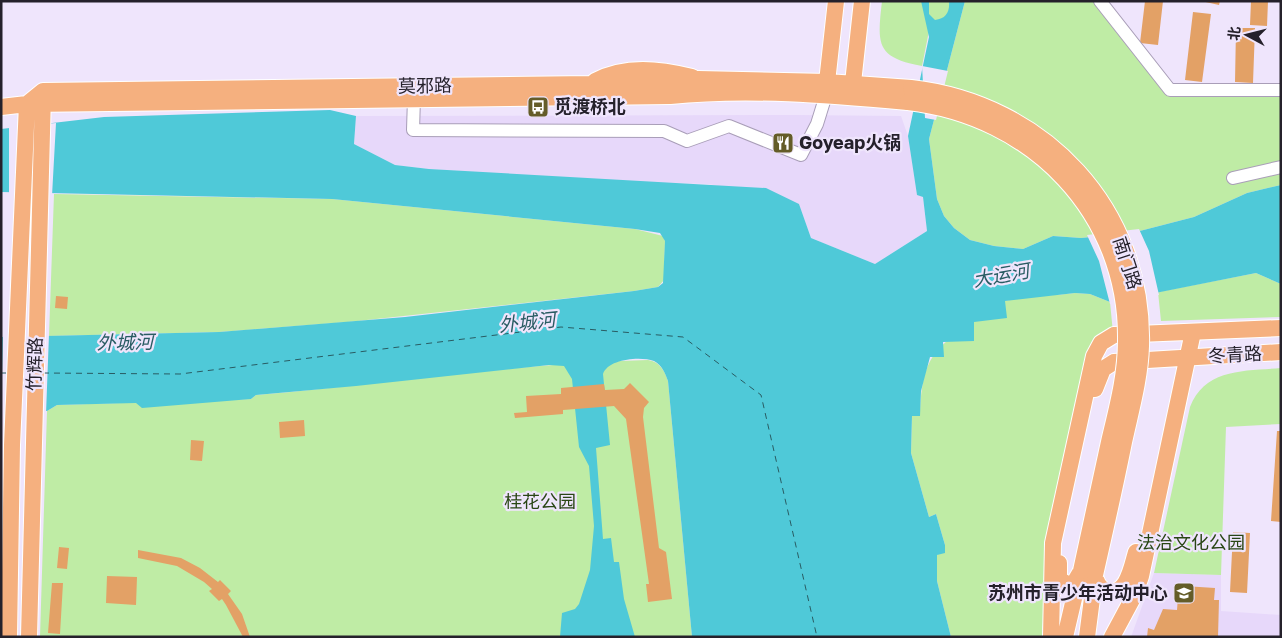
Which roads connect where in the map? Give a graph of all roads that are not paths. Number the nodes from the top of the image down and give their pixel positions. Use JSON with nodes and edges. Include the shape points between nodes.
{"nodes":[{"id":1,"x":836,"y":1,"type":"edge"},
{"id":2,"x":862,"y":1,"type":"edge"},
{"id":3,"x":1100,"y":1,"type":"edge"},
{"id":4,"x":826,"y":88,"type":"junction"},
{"id":5,"x":852,"y":90,"type":"junction"},
{"id":6,"x":1281,"y":90,"type":"edge"},
{"id":7,"x":414,"y":98,"type":"junction"},
{"id":8,"x":38,"y":100,"type":"junction"},
{"id":9,"x":1,"y":107,"type":"edge"},
{"id":10,"x":34,"y":125,"type":"junction"},
{"id":11,"x":1281,"y":166,"type":"edge"},
{"id":12,"x":1233,"y":178,"type":"dead end"},
{"id":13,"x":1281,"y":328,"type":"edge"},
{"id":14,"x":1188,"y":332,"type":"junction"},
{"id":15,"x":1281,"y":352,"type":"edge"},
{"id":16,"x":1183,"y":358,"type":"junction"},
{"id":17,"x":1088,"y":573,"type":"junction"},
{"id":18,"x":1134,"y":596,"type":"junction"},
{"id":19,"x":9,"y":637,"type":"edge"},
{"id":20,"x":29,"y":637,"type":"edge"},
{"id":21,"x":1051,"y":637,"type":"edge"},
{"id":22,"x":1065,"y":637,"type":"edge"},
{"id":23,"x":1087,"y":637,"type":"edge"},
{"id":24,"x":1112,"y":637,"type":"edge"},
{"id":25,"x":1119,"y":637,"type":"edge"}],
"edges":[{"from":1,"to":4,"type":"main road"},
{"from":2,"to":5,"type":"main road"},
{"from":3,"to":6,"type":"street","via":[[1170,90]]},
{"from":4,"to":5,"type":"main road","name":"南门路"},
{"from":4,"to":7,"type":"main road","name":"莫邪路","via":[[670,96]]},
{"from":4,"to":7,"type":"street","via":[[817,124],[801,156],[729,126],[687,141],[664,131],[413,130]]},
{"from":4,"to":8,"type":"main road","name":"莫邪路","via":[[698,79],[676,73],[635,70],[614,73],[591,84]]},
{"from":5,"to":17,"type":"main road","name":"南门路","bridge":true,"via":[[909,95],[944,93],[1006,115],[1041,137],[1072,164],[1111,218],[1125,248],[1134,280],[1140,312],[1140,362]]},
{"from":7,"to":8,"type":"main road","name":"莫邪路"},
{"from":8,"to":9,"type":"main road","name":"莫邪路"},
{"from":8,"to":10,"type":"main road","name":"竹辉路"},
{"from":10,"to":19,"type":"main road","name":"竹辉路","via":[[12,445]]},
{"from":10,"to":20,"type":"main road","name":"竹辉路"},
{"from":11,"to":12,"type":"street"},
{"from":13,"to":14,"type":"main road","name":"冬青路"},
{"from":14,"to":16,"type":"main road"},
{"from":14,"to":21,"type":"main road","name":"冬青路","via":[[1112,336],[1095,352],[1053,544]]},
{"from":15,"to":16,"type":"main road","name":"冬青路"},
{"from":16,"to":17,"type":"main road","via":[[1130,574],[1121,588],[1112,592],[1100,587]]},
{"from":16,"to":17,"type":"main road","name":"冬青路","via":[[1114,362],[1105,366],[1098,377],[1058,577],[1062,583],[1070,584]]},
{"from":16,"to":18,"type":"main road","via":[[1143,568]]},
{"from":17,"to":22,"type":"main road","name":"南门路"},
{"from":17,"to":23,"type":"main road","name":"南门路"},
{"from":18,"to":24,"type":"main road"},
{"from":18,"to":25,"type":"street"}]}
